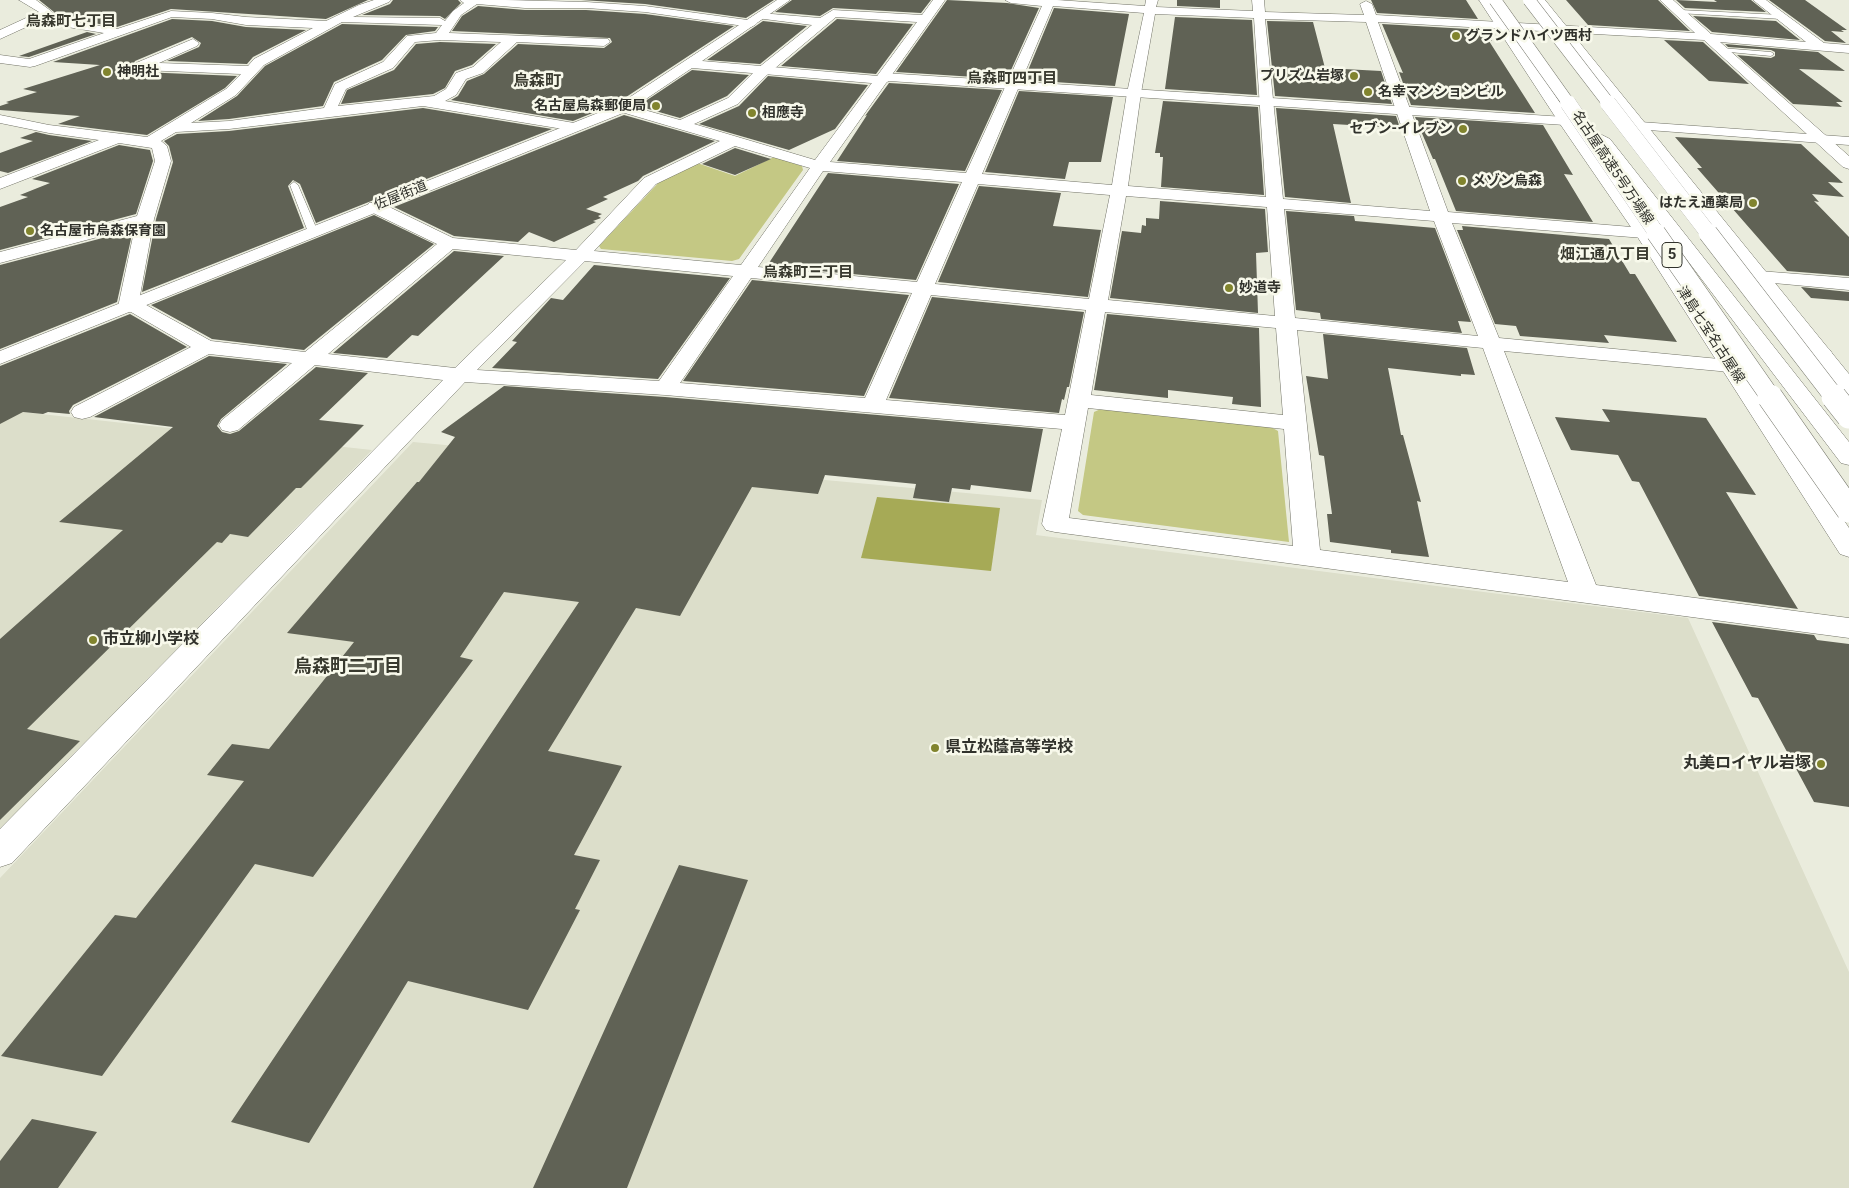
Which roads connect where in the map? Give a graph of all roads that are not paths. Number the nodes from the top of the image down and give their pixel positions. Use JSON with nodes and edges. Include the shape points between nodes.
{"nodes":[{"id":1,"x":24,"y":0,"type":"edge"},
{"id":2,"x":386,"y":0,"type":"edge"},
{"id":3,"x":784,"y":0,"type":"edge"},
{"id":4,"x":939,"y":0,"type":"edge"},
{"id":5,"x":1011,"y":0,"type":"edge"},
{"id":6,"x":1365,"y":0,"type":"edge"},
{"id":7,"x":1485,"y":0,"type":"edge"},
{"id":8,"x":1494,"y":0,"type":"edge"},
{"id":9,"x":1512,"y":0,"type":"edge"},
{"id":10,"x":1529,"y":0,"type":"edge"},
{"id":11,"x":1539,"y":0,"type":"edge"},
{"id":12,"x":1666,"y":0,"type":"edge"},
{"id":13,"x":1758,"y":0,"type":"edge"},
{"id":14,"x":470,"y":1,"type":"edge"},
{"id":15,"x":1050,"y":1,"type":"edge"},
{"id":16,"x":576,"y":2,"type":"edge"},
{"id":17,"x":1152,"y":5,"type":"edge"},
{"id":18,"x":1259,"y":8,"type":"edge"},
{"id":19,"x":1728,"y":11,"type":"dead end"},
{"id":20,"x":1680,"y":12,"type":"junction"},
{"id":21,"x":1779,"y":15,"type":"junction"},
{"id":22,"x":34,"y":18,"type":"junction"},
{"id":23,"x":1372,"y":18,"type":"junction"},
{"id":24,"x":469,"y":19,"type":"dead end"},
{"id":25,"x":756,"y":19,"type":"junction"},
{"id":26,"x":924,"y":19,"type":"junction"},
{"id":27,"x":451,"y":20,"type":"junction"},
{"id":28,"x":332,"y":22,"type":"junction"},
{"id":29,"x":822,"y":22,"type":"junction"},
{"id":30,"x":1501,"y":24,"type":"junction"},
{"id":31,"x":1562,"y":28,"type":"junction"},
{"id":32,"x":120,"y":32,"type":"junction"},
{"id":33,"x":0,"y":35,"type":"edge"},
{"id":34,"x":440,"y":36,"type":"junction"},
{"id":35,"x":1707,"y":37,"type":"junction"},
{"id":36,"x":516,"y":38,"type":"junction"},
{"id":37,"x":1540,"y":39,"type":"dead end"},
{"id":38,"x":604,"y":42,"type":"dead end"},
{"id":39,"x":193,"y":43,"type":"dead end"},
{"id":40,"x":1820,"y":46,"type":"junction"},
{"id":41,"x":1849,"y":49,"type":"edge"},
{"id":42,"x":1722,"y":50,"type":"junction"},
{"id":43,"x":1772,"y":54,"type":"dead end"},
{"id":44,"x":0,"y":59,"type":"edge"},
{"id":45,"x":1842,"y":62,"type":"dead end"},
{"id":46,"x":690,"y":64,"type":"junction"},
{"id":47,"x":252,"y":70,"type":"junction"},
{"id":48,"x":764,"y":71,"type":"junction"},
{"id":49,"x":884,"y":79,"type":"junction"},
{"id":50,"x":1012,"y":85,"type":"junction"},
{"id":51,"x":1134,"y":93,"type":"junction"},
{"id":52,"x":423,"y":101,"type":"junction"},
{"id":53,"x":1266,"y":101,"type":"junction"},
{"id":54,"x":623,"y":108,"type":"junction"},
{"id":55,"x":1403,"y":110,"type":"junction"},
{"id":56,"x":329,"y":112,"type":"junction"},
{"id":57,"x":0,"y":119,"type":"edge"},
{"id":58,"x":1565,"y":121,"type":"junction"},
{"id":59,"x":27,"y":125,"type":"junction"},
{"id":60,"x":681,"y":125,"type":"junction"},
{"id":61,"x":1640,"y":126,"type":"junction"},
{"id":62,"x":575,"y":127,"type":"junction"},
{"id":63,"x":175,"y":128,"type":"junction"},
{"id":64,"x":1597,"y":130,"type":"junction"},
{"id":65,"x":0,"y":134,"type":"edge"},
{"id":66,"x":118,"y":138,"type":"junction"},
{"id":67,"x":1821,"y":139,"type":"junction"},
{"id":68,"x":1849,"y":140,"type":"edge"},
{"id":69,"x":733,"y":141,"type":"junction"},
{"id":70,"x":150,"y":142,"type":"junction"},
{"id":71,"x":1849,"y":164,"type":"edge"},
{"id":72,"x":819,"y":166,"type":"junction"},
{"id":73,"x":971,"y":178,"type":"junction"},
{"id":74,"x":0,"y":184,"type":"edge"},
{"id":75,"x":294,"y":185,"type":"dead end"},
{"id":76,"x":1119,"y":190,"type":"junction"},
{"id":77,"x":1276,"y":203,"type":"junction"},
{"id":78,"x":375,"y":207,"type":"junction"},
{"id":79,"x":1441,"y":217,"type":"junction"},
{"id":80,"x":145,"y":219,"type":"junction"},
{"id":81,"x":313,"y":232,"type":"junction"},
{"id":82,"x":1644,"y":233,"type":"junction"},
{"id":83,"x":449,"y":243,"type":"junction"},
{"id":84,"x":580,"y":256,"type":"junction"},
{"id":85,"x":0,"y":258,"type":"edge"},
{"id":86,"x":747,"y":272,"type":"junction"},
{"id":87,"x":1759,"y":277,"type":"junction"},
{"id":88,"x":1849,"y":284,"type":"edge"},
{"id":89,"x":924,"y":288,"type":"junction"},
{"id":90,"x":1097,"y":305,"type":"junction"},
{"id":91,"x":130,"y":306,"type":"junction"},
{"id":92,"x":1287,"y":323,"type":"junction"},
{"id":93,"x":1491,"y":343,"type":"junction"},
{"id":94,"x":206,"y":347,"type":"junction"},
{"id":95,"x":1822,"y":353,"type":"junction"},
{"id":96,"x":0,"y":358,"type":"edge"},
{"id":97,"x":308,"y":359,"type":"junction"},
{"id":98,"x":1730,"y":366,"type":"junction"},
{"id":99,"x":460,"y":375,"type":"junction"},
{"id":100,"x":665,"y":388,"type":"junction"},
{"id":101,"x":1849,"y":388,"type":"edge"},
{"id":102,"x":873,"y":405,"type":"junction"},
{"id":103,"x":1076,"y":411,"type":"junction"},
{"id":104,"x":82,"y":412,"type":"dead end"},
{"id":105,"x":1849,"y":416,"type":"edge"},
{"id":106,"x":1295,"y":423,"type":"junction"},
{"id":107,"x":230,"y":425,"type":"dead end"},
{"id":108,"x":1849,"y":458,"type":"edge"},
{"id":109,"x":1849,"y":510,"type":"edge"},
{"id":110,"x":1849,"y":548,"type":"edge"},
{"id":111,"x":1307,"y":556,"type":"junction"},
{"id":112,"x":1586,"y":594,"type":"junction"},
{"id":113,"x":1849,"y":628,"type":"edge"},
{"id":114,"x":0,"y":852,"type":"edge"}],
"edges":[{"from":1,"to":22,"type":"main road","via":[[47,13]]},
{"from":2,"to":28,"type":"main road"},
{"from":3,"to":25,"type":"main road","name":"佐屋街道"},
{"from":4,"to":26,"type":"main road"},
{"from":5,"to":15,"type":"main road"},
{"from":6,"to":23,"type":"main road"},
{"from":7,"to":30,"type":"main road","name":"津島七宝名古屋線"},
{"from":8,"to":64,"type":"main road","name":"名古屋高速5号万場線","number":"5","bridge":true},
{"from":9,"to":37,"type":"main road"},
{"from":10,"to":105,"type":"main road","name":"名古屋高速5号万場線","bridge":true},
{"from":11,"to":31,"type":"main road"},
{"from":12,"to":20,"type":"main road"},
{"from":13,"to":21,"type":"main road"},
{"from":14,"to":16,"type":"main road","via":[[525,5]]},
{"from":14,"to":27,"type":"main road"},
{"from":15,"to":17,"type":"main road"},
{"from":15,"to":50,"type":"main road"},
{"from":16,"to":25,"type":"main road"},
{"from":17,"to":18,"type":"main road"},
{"from":17,"to":51,"type":"main road"},
{"from":18,"to":23,"type":"main road"},
{"from":18,"to":53,"type":"main road"},
{"from":19,"to":21,"type":"lane"},
{"from":20,"to":21,"type":"lane"},
{"from":20,"to":35,"type":"main road"},
{"from":21,"to":40,"type":"main road"},
{"from":22,"to":32,"type":"main road"},
{"from":22,"to":33,"type":"main road"},
{"from":23,"to":30,"type":"main road"},
{"from":23,"to":55,"type":"main road"},
{"from":24,"to":27,"type":"main road"},
{"from":25,"to":29,"type":"main road"},
{"from":25,"to":46,"type":"main road","name":"佐屋街道"},
{"from":26,"to":29,"type":"main road","via":[[833,13]]},
{"from":26,"to":49,"type":"main road"},
{"from":27,"to":28,"type":"main road"},
{"from":27,"to":34,"type":"main road"},
{"from":28,"to":32,"type":"main road","via":[[246,21],[171,14]]},
{"from":28,"to":47,"type":"main road","via":[[260,62]]},
{"from":29,"to":48,"type":"main road"},
{"from":30,"to":31,"type":"main road"},
{"from":30,"to":58,"type":"main road","name":"津島七宝名古屋線"},
{"from":31,"to":35,"type":"main road"},
{"from":31,"to":61,"type":"main road"},
{"from":32,"to":44,"type":"main road","via":[[30,62]]},
{"from":34,"to":36,"type":"main road"},
{"from":34,"to":56,"type":"main road","via":[[410,39],[388,65],[340,87]]},
{"from":35,"to":40,"type":"main road"},
{"from":35,"to":42,"type":"main road"},
{"from":36,"to":38,"type":"main road"},
{"from":36,"to":52,"type":"main road","via":[[478,70],[461,76],[446,96]]},
{"from":39,"to":47,"type":"main road","via":[[141,66]]},
{"from":40,"to":41,"type":"main road"},
{"from":40,"to":45,"type":"main road"},
{"from":42,"to":43,"type":"lane"},
{"from":42,"to":67,"type":"main road"},
{"from":46,"to":48,"type":"main road"},
{"from":46,"to":54,"type":"main road","name":"佐屋街道"},
{"from":47,"to":63,"type":"main road","via":[[231,92]]},
{"from":48,"to":49,"type":"main road"},
{"from":48,"to":60,"type":"main road","via":[[733,101]]},
{"from":49,"to":50,"type":"main road"},
{"from":49,"to":72,"type":"main road"},
{"from":50,"to":51,"type":"main road"},
{"from":50,"to":73,"type":"main road"},
{"from":51,"to":53,"type":"main road"},
{"from":51,"to":76,"type":"main road"},
{"from":52,"to":56,"type":"main road"},
{"from":52,"to":62,"type":"main road"},
{"from":53,"to":55,"type":"main road"},
{"from":53,"to":77,"type":"main road"},
{"from":54,"to":60,"type":"main road"},
{"from":54,"to":62,"type":"main road","name":"佐屋街道"},
{"from":55,"to":58,"type":"main road"},
{"from":55,"to":79,"type":"main road"},
{"from":56,"to":63,"type":"main road","via":[[229,125]]},
{"from":57,"to":59,"type":"main road"},
{"from":58,"to":82,"type":"main road","name":"津島七宝名古屋線"},
{"from":59,"to":65,"type":"main road"},
{"from":59,"to":66,"type":"main road"},
{"from":60,"to":69,"type":"main road"},
{"from":61,"to":67,"type":"main road"},
{"from":61,"to":87,"type":"main road"},
{"from":62,"to":78,"type":"main road","name":"佐屋街道"},
{"from":63,"to":70,"type":"main road"},
{"from":64,"to":95,"type":"main road","via":[[1658,194],[1735,290]]},
{"from":64,"to":108,"type":"main road"},
{"from":64,"to":109,"type":"main road","name":"名古屋高速5号万場線","number":"5","bridge":true,"via":[[1643,214]]},
{"from":66,"to":70,"type":"main road"},
{"from":66,"to":74,"type":"main road"},
{"from":67,"to":68,"type":"main road"},
{"from":67,"to":71,"type":"main road"},
{"from":69,"to":72,"type":"main road"},
{"from":69,"to":84,"type":"main road","via":[[650,181]]},
{"from":70,"to":80,"type":"main road","via":[[159,146],[163,161]]},
{"from":72,"to":73,"type":"main road"},
{"from":72,"to":86,"type":"main road"},
{"from":73,"to":76,"type":"main road"},
{"from":73,"to":89,"type":"main road"},
{"from":75,"to":81,"type":"lane"},
{"from":76,"to":77,"type":"main road"},
{"from":76,"to":90,"type":"main road"},
{"from":77,"to":79,"type":"main road"},
{"from":77,"to":92,"type":"main road"},
{"from":78,"to":81,"type":"main road","name":"佐屋街道"},
{"from":78,"to":83,"type":"main road"},
{"from":79,"to":82,"type":"main road"},
{"from":79,"to":93,"type":"main road"},
{"from":80,"to":85,"type":"main road"},
{"from":80,"to":91,"type":"main road"},
{"from":81,"to":91,"type":"main road","name":"佐屋街道"},
{"from":82,"to":98,"type":"main road","name":"津島七宝名古屋線"},
{"from":83,"to":84,"type":"main road"},
{"from":83,"to":97,"type":"main road"},
{"from":84,"to":86,"type":"main road"},
{"from":84,"to":99,"type":"main road"},
{"from":86,"to":89,"type":"main road"},
{"from":86,"to":100,"type":"main road"},
{"from":87,"to":88,"type":"main road"},
{"from":87,"to":95,"type":"main road"},
{"from":89,"to":90,"type":"main road"},
{"from":89,"to":102,"type":"main road"},
{"from":90,"to":92,"type":"main road"},
{"from":90,"to":103,"type":"main road"},
{"from":91,"to":94,"type":"main road"},
{"from":91,"to":96,"type":"main road","name":"佐屋街道"},
{"from":92,"to":93,"type":"main road"},
{"from":92,"to":106,"type":"main road"},
{"from":93,"to":98,"type":"main road"},
{"from":93,"to":112,"type":"main road"},
{"from":94,"to":97,"type":"main road"},
{"from":94,"to":104,"type":"main road"},
{"from":95,"to":101,"type":"main road"},
{"from":97,"to":99,"type":"main road"},
{"from":97,"to":107,"type":"main road"},
{"from":98,"to":110,"type":"main road","name":"津島七宝名古屋線"},
{"from":99,"to":100,"type":"main road"},
{"from":99,"to":114,"type":"main road"},
{"from":100,"to":102,"type":"main road"},
{"from":102,"to":103,"type":"main road"},
{"from":103,"to":106,"type":"main road"},
{"from":103,"to":111,"type":"main road","via":[[1055,524]]},
{"from":106,"to":111,"type":"main road"},
{"from":111,"to":112,"type":"main road"},
{"from":112,"to":113,"type":"main road"}]}
